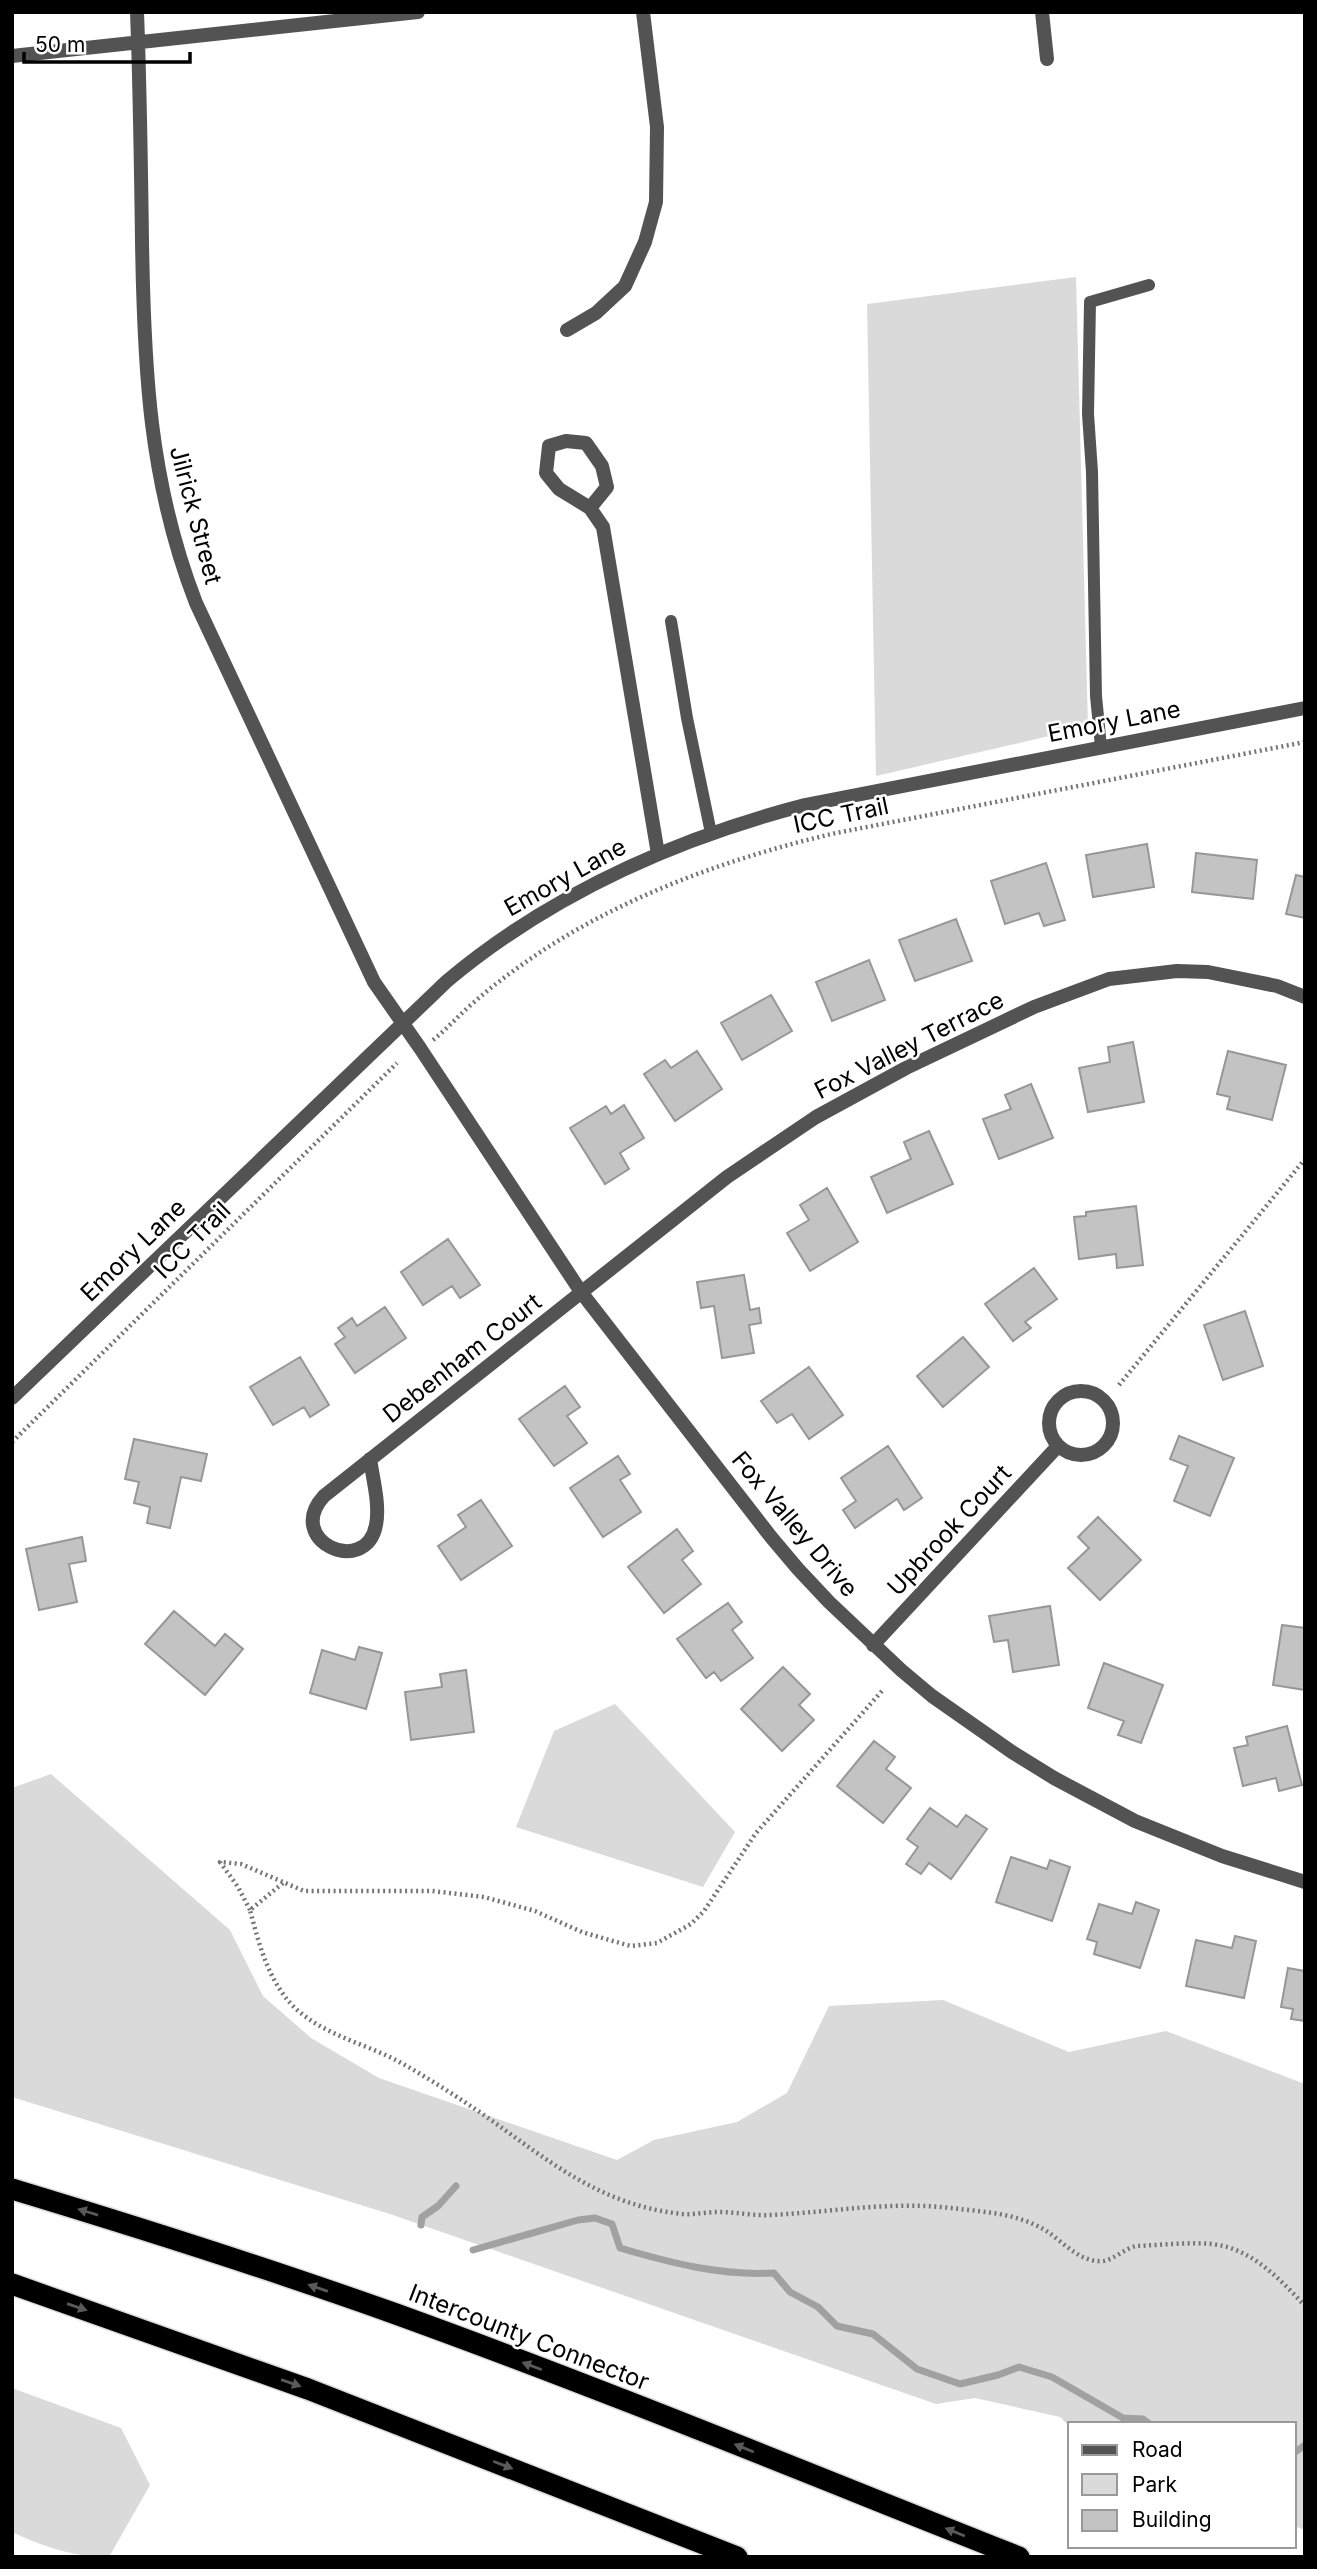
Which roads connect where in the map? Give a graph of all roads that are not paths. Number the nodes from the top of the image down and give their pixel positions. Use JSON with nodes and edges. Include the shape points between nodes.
{"nodes":[{"id":1,"x":138,"y":12,"type":"edge"},
{"id":2,"x":418,"y":12,"type":"edge"},
{"id":3,"x":643,"y":12,"type":"edge"},
{"id":4,"x":1042,"y":12,"type":"edge"},
{"id":5,"x":138,"y":43,"type":"junction"},
{"id":6,"x":12,"y":56,"type":"edge"},
{"id":7,"x":1047,"y":59,"type":"dead end"},
{"id":8,"x":1149,"y":285,"type":"dead end"},
{"id":9,"x":568,"y":330,"type":"dead end"},
{"id":10,"x":590,"y":508,"type":"junction"},
{"id":11,"x":671,"y":621,"type":"dead end"},
{"id":12,"x":1305,"y":708,"type":"edge"},
{"id":13,"x":1101,"y":747,"type":"junction"},
{"id":14,"x":712,"y":833,"type":"junction"},
{"id":15,"x":658,"y":854,"type":"junction"},
{"id":16,"x":1305,"y":997,"type":"edge"},
{"id":17,"x":402,"y":1023,"type":"junction"},
{"id":18,"x":581,"y":1292,"type":"junction"},
{"id":19,"x":12,"y":1398,"type":"edge"},
{"id":20,"x":1058,"y":1446,"type":"junction"},
{"id":21,"x":370,"y":1459,"type":"junction"},
{"id":22,"x":873,"y":1645,"type":"junction"},
{"id":23,"x":1305,"y":1882,"type":"edge"},
{"id":24,"x":12,"y":2189,"type":"edge"},
{"id":25,"x":12,"y":2284,"type":"edge"},
{"id":26,"x":737,"y":2557,"type":"edge"},
{"id":27,"x":1019,"y":2557,"type":"edge"}],
"edges":[{"from":1,"to":5,"type":"street","name":"Jilrick Street"},
{"from":2,"to":5,"type":"street"},
{"from":3,"to":9,"type":"street","via":[[657,127],[656,202],[645,242],[625,286],[596,313]]},
{"from":4,"to":7,"type":"street"},
{"from":5,"to":6,"type":"street"},
{"from":5,"to":17,"type":"street","name":"Jilrick Street","via":[[147,393],[156,462],[173,534],[196,603],[358,953]]},
{"from":8,"to":13,"type":"lane","via":[[1090,302],[1088,414]]},
{"from":10,"to":10,"type":"street","via":[[559,489],[546,473],[549,446],[566,441],[586,443],[602,466],[607,488]]},
{"from":10,"to":15,"type":"street","via":[[603,527]]},
{"from":11,"to":14,"type":"lane"},
{"from":12,"to":13,"type":"street","name":"Emory Lane"},
{"from":13,"to":14,"type":"street","name":"Emory Lane","via":[[844,796]]},
{"from":14,"to":15,"type":"street","name":"Emory Lane"},
{"from":15,"to":17,"type":"street","name":"Emory Lane","via":[[590,885],[499,939]]},
{"from":16,"to":18,"type":"street","name":"Fox Valley Terrace","via":[[1242,977],[1187,971],[1143,973],[1078,989],[906,1068],[816,1117],[727,1177]]},
{"from":17,"to":18,"type":"street","name":"Fox Valley Drive"},
{"from":17,"to":19,"type":"street","name":"Emory Lane"},
{"from":18,"to":21,"type":"street","name":"Debenham Court"},
{"from":18,"to":22,"type":"street","name":"Fox Valley Drive","via":[[771,1537]]},
{"from":20,"to":20,"type":"street","via":[[1076,1455],[1104,1446],[1113,1429],[1104,1400],[1074,1391],[1057,1401],[1049,1429]]},
{"from":20,"to":22,"type":"street","name":"Upbrook Court"},
{"from":21,"to":21,"type":"street","name":"Debenham Court","via":[[316,1507],[315,1530],[332,1549],[356,1550],[374,1534],[377,1513]]},
{"from":22,"to":23,"type":"street","name":"Fox Valley Drive","via":[[976,1728],[1094,1800],[1177,1839]]},
{"from":27,"to":24,"type":"highway","name":"Intercounty Connector","one_way":true,"via":[[396,2314],[153,2231]]},
{"from":25,"to":26,"type":"highway","one_way":true,"via":[[308,2389]]}]}
